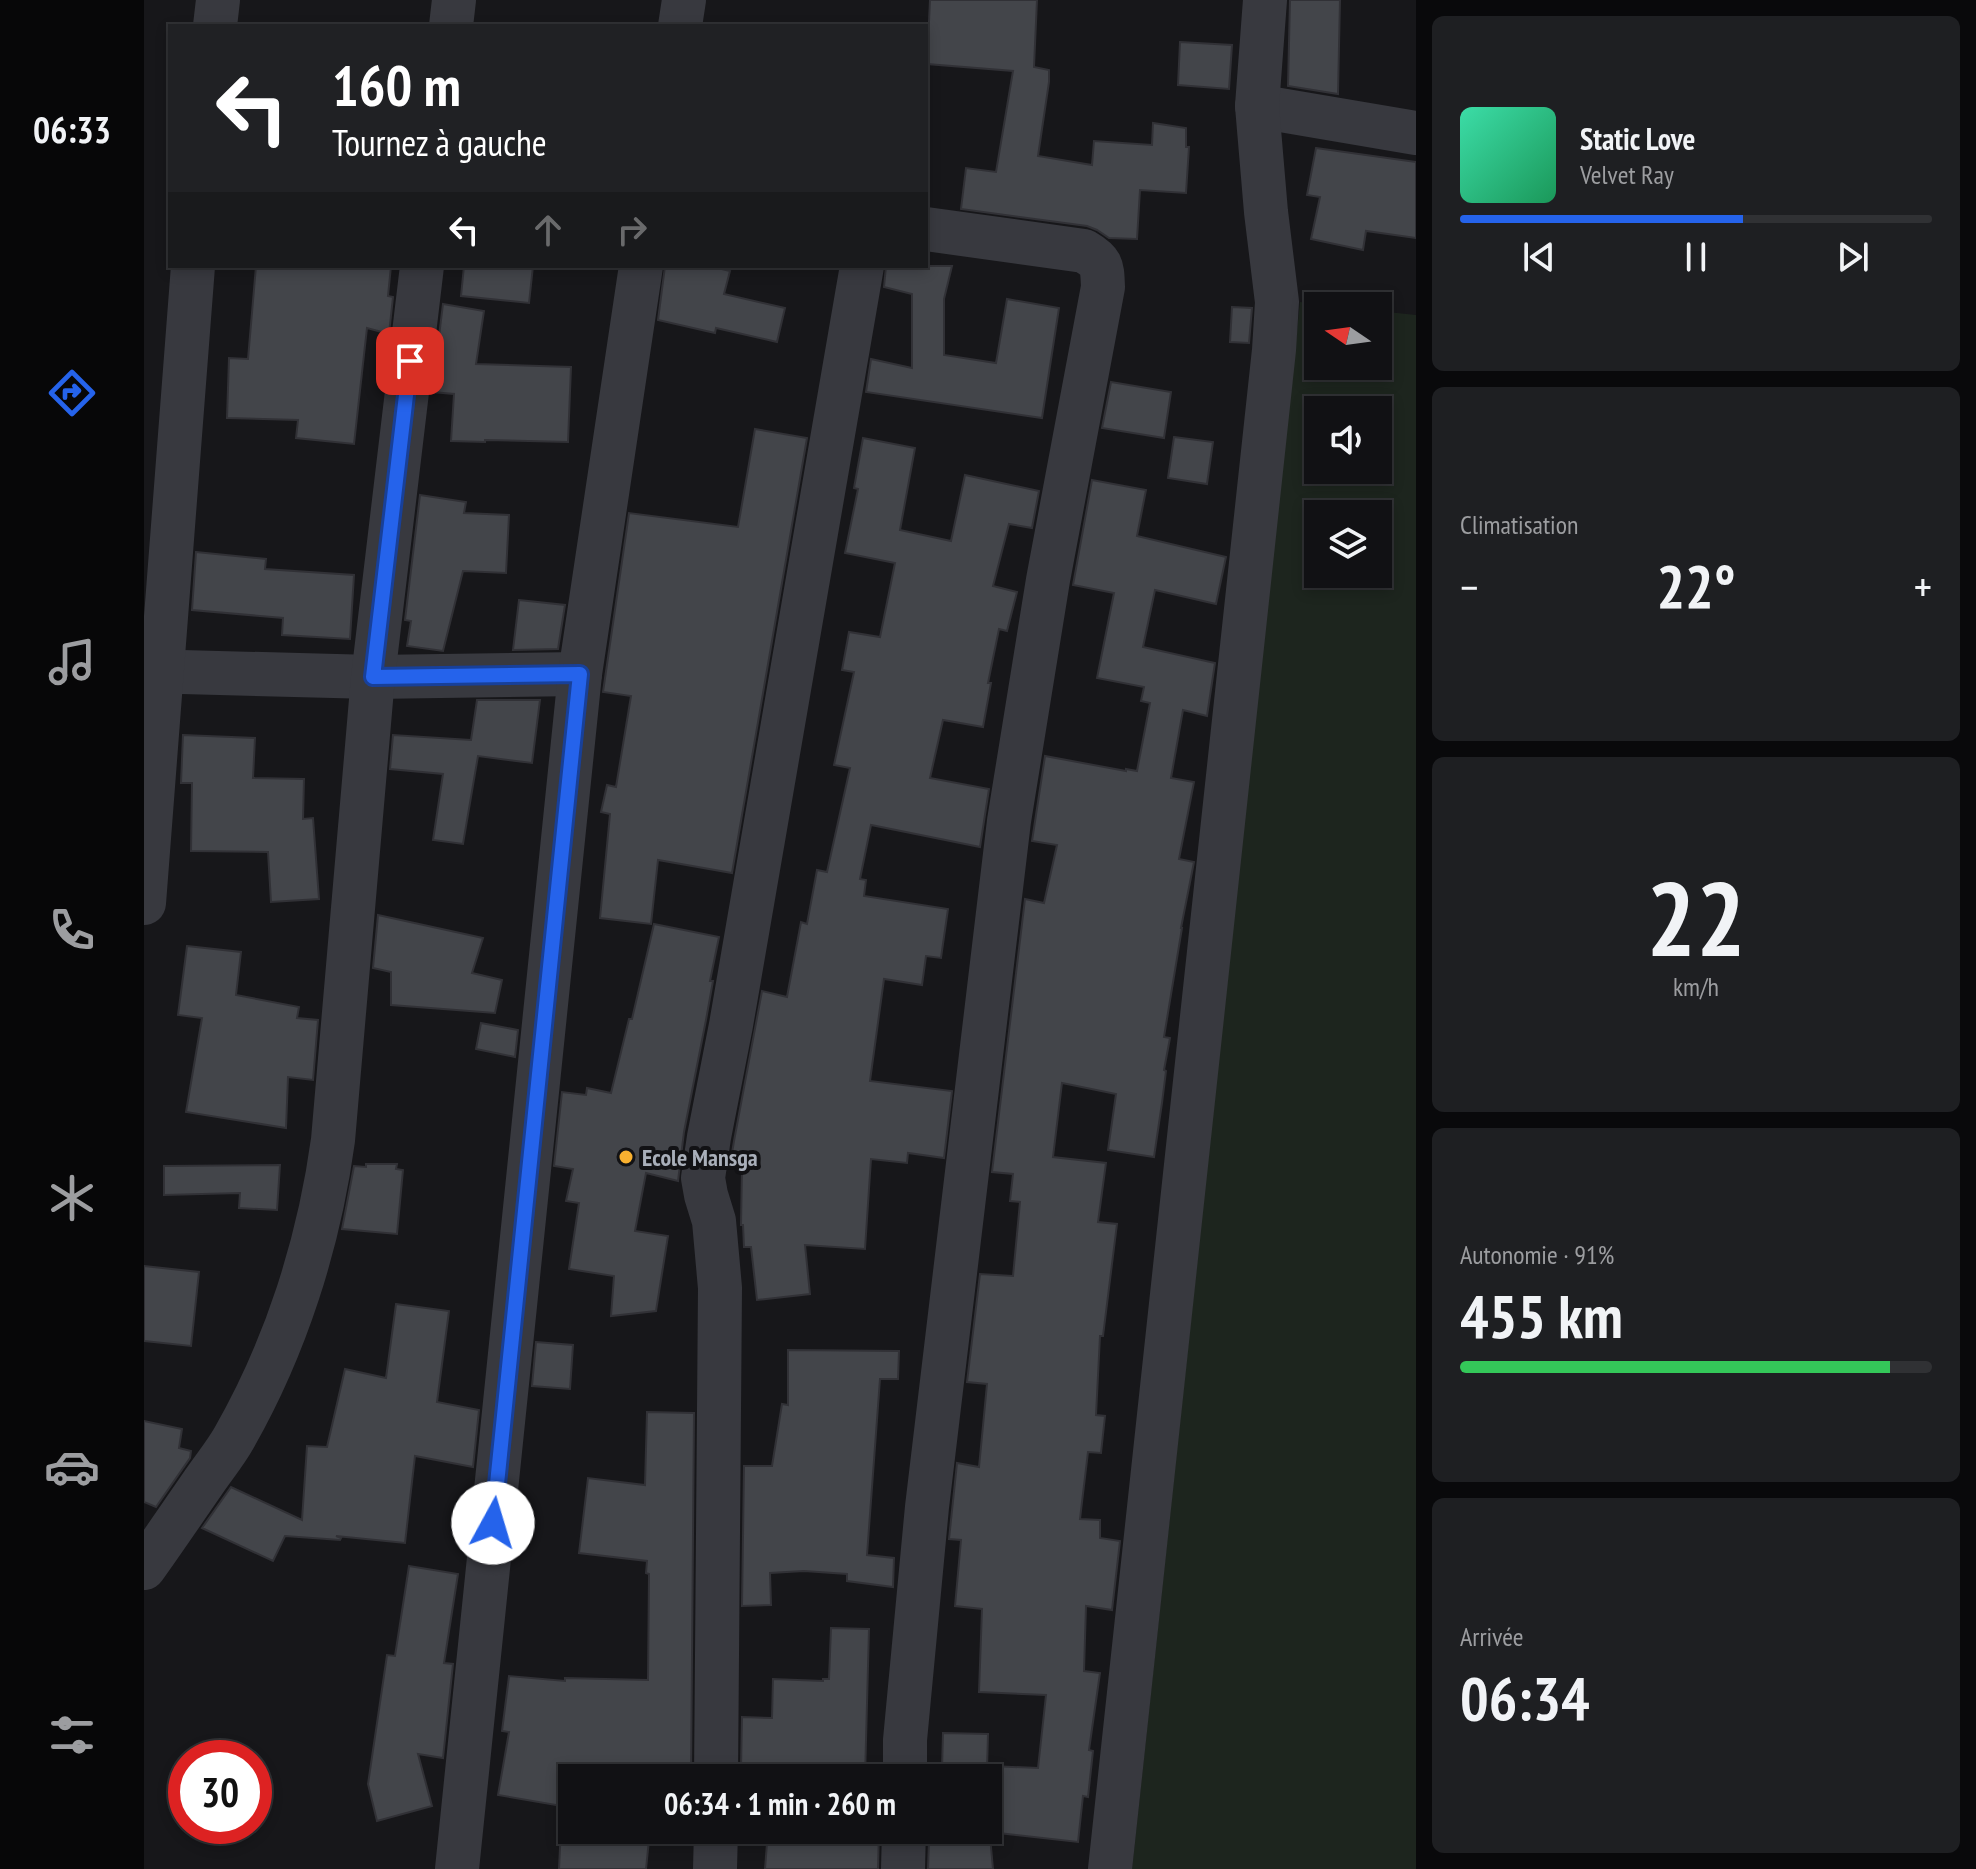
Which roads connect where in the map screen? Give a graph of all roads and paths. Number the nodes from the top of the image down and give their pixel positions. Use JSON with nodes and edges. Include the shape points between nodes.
{"nodes":[{"id":1,"x":218,"y":0,"type":"edge"},
{"id":2,"x":454,"y":0,"type":"edge"},
{"id":3,"x":684,"y":0,"type":"edge"},
{"id":4,"x":1265,"y":0,"type":"edge"},
{"id":5,"x":215,"y":24,"type":"edge"},
{"id":6,"x":451,"y":24,"type":"edge"},
{"id":7,"x":680,"y":24,"type":"edge"},
{"id":8,"x":1257,"y":106,"type":"junction"},
{"id":9,"x":1416,"y":133,"type":"edge"},
{"id":10,"x":928,"y":229,"type":"edge"},
{"id":11,"x":193,"y":268,"type":"edge"},
{"id":12,"x":422,"y":268,"type":"edge"},
{"id":13,"x":641,"y":268,"type":"edge"},
{"id":14,"x":862,"y":268,"type":"edge"},
{"id":15,"x":153,"y":672,"type":"edge"},
{"id":16,"x":580,"y":674,"type":"junction"},
{"id":17,"x":373,"y":677,"type":"junction"},
{"id":18,"x":144,"y":903,"type":"edge"},
{"id":19,"x":144,"y":1568,"type":"edge"},
{"id":20,"x":716,"y":1764,"type":"edge"},
{"id":21,"x":905,"y":1764,"type":"edge"},
{"id":22,"x":716,"y":1844,"type":"edge"},
{"id":23,"x":904,"y":1844,"type":"edge"},
{"id":24,"x":457,"y":1869,"type":"edge"},
{"id":25,"x":715,"y":1869,"type":"edge"},
{"id":26,"x":903,"y":1869,"type":"edge"},
{"id":27,"x":1110,"y":1869,"type":"edge"}],
"edges":[{"from":1,"to":5,"type":"street"},
{"from":2,"to":6,"type":"street"},
{"from":3,"to":7,"type":"street"},
{"from":4,"to":8,"type":"street"},
{"from":8,"to":9,"type":"street"},
{"from":8,"to":27,"type":"street","via":[[1277,302],[1274,350]]},
{"from":10,"to":21,"type":"street","via":[[1084,251],[1098,259],[1103,287],[1009,821],[927,1507]]},
{"from":11,"to":15,"type":"street"},
{"from":12,"to":17,"type":"street"},
{"from":13,"to":16,"type":"street"},
{"from":14,"to":20,"type":"street","via":[[703,1178],[714,1221],[720,1288]]},
{"from":15,"to":17,"type":"street"},
{"from":15,"to":18,"type":"street"},
{"from":16,"to":17,"type":"street"},
{"from":16,"to":24,"type":"street"},
{"from":17,"to":19,"type":"street","via":[[333,1140],[306,1269],[285,1329],[233,1440]]},
{"from":22,"to":25,"type":"street"},
{"from":23,"to":26,"type":"street"}]}
